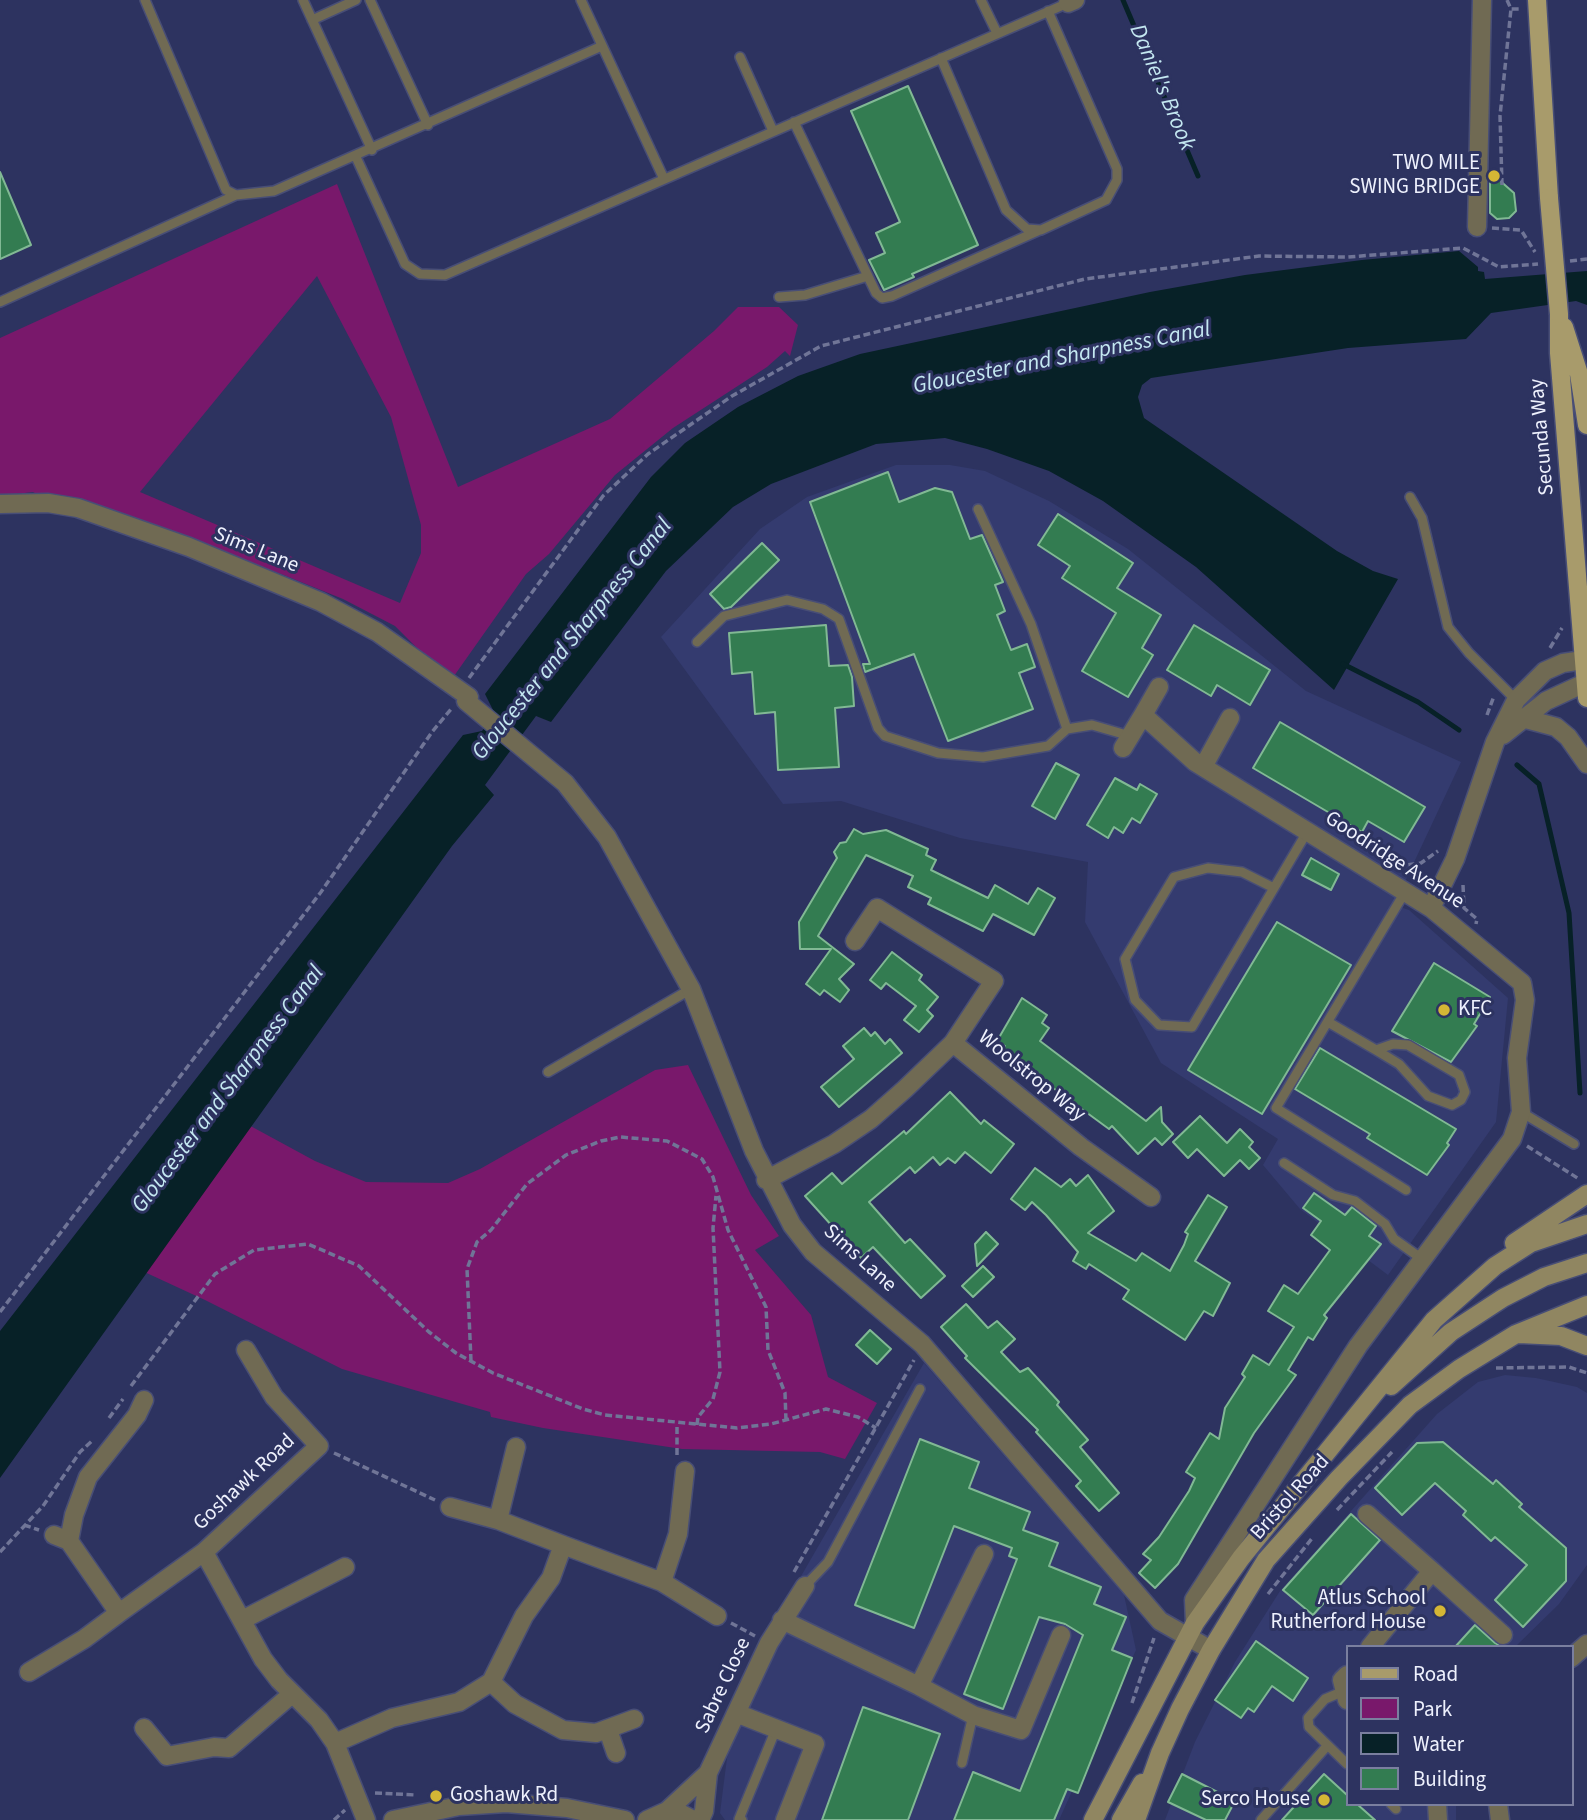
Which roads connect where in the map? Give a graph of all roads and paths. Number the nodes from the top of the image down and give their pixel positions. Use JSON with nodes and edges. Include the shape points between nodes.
{"nodes":[{"id":1,"x":145,"y":0,"type":"edge"},
{"id":2,"x":303,"y":0,"type":"edge"},
{"id":3,"x":356,"y":0,"type":"edge"},
{"id":4,"x":370,"y":0,"type":"edge"},
{"id":5,"x":581,"y":0,"type":"edge"},
{"id":6,"x":981,"y":0,"type":"edge"},
{"id":7,"x":1482,"y":0,"type":"edge"},
{"id":8,"x":1537,"y":0,"type":"edge"},
{"id":9,"x":1071,"y":1,"type":"edge"},
{"id":10,"x":1511,"y":9,"type":"dead end"},
{"id":11,"x":1048,"y":11,"type":"junction"},
{"id":12,"x":312,"y":20,"type":"junction"},
{"id":13,"x":997,"y":33,"type":"junction"},
{"id":14,"x":602,"y":46,"type":"junction"},
{"id":15,"x":740,"y":57,"type":"dead end"},
{"id":16,"x":941,"y":58,"type":"junction"},
{"id":17,"x":794,"y":122,"type":"junction"},
{"id":18,"x":428,"y":125,"type":"junction"},
{"id":19,"x":773,"y":131,"type":"junction"},
{"id":20,"x":372,"y":150,"type":"junction"},
{"id":21,"x":356,"y":157,"type":"junction"},
{"id":22,"x":664,"y":179,"type":"junction"},
{"id":23,"x":1503,"y":185,"type":"dead end"},
{"id":24,"x":236,"y":195,"type":"junction"},
{"id":25,"x":1477,"y":227,"type":"joint"},
{"id":26,"x":1041,"y":230,"type":"junction"},
{"id":27,"x":1587,"y":259,"type":"edge"},
{"id":28,"x":1567,"y":261,"type":"dead end"},
{"id":29,"x":868,"y":276,"type":"junction"},
{"id":30,"x":779,"y":298,"type":"dead end"},
{"id":31,"x":0,"y":302,"type":"edge"},
{"id":32,"x":1559,"y":314,"type":"junction"},
{"id":33,"x":1586,"y":413,"type":"edge"},
{"id":34,"x":1587,"y":438,"type":"edge"},
{"id":35,"x":1410,"y":497,"type":"dead end"},
{"id":36,"x":0,"y":504,"type":"edge"},
{"id":37,"x":978,"y":509,"type":"dead end"},
{"id":38,"x":697,"y":642,"type":"dead end"},
{"id":39,"x":1586,"y":677,"type":"edge"},
{"id":40,"x":1159,"y":687,"type":"dead end"},
{"id":41,"x":464,"y":696,"type":"junction"},
{"id":42,"x":1516,"y":700,"type":"junction"},
{"id":43,"x":1143,"y":715,"type":"junction"},
{"id":44,"x":1524,"y":716,"type":"junction"},
{"id":45,"x":1230,"y":718,"type":"dead end"},
{"id":46,"x":1067,"y":729,"type":"junction"},
{"id":47,"x":1127,"y":742,"type":"joint"},
{"id":48,"x":1495,"y":742,"type":"junction"},
{"id":49,"x":1587,"y":764,"type":"edge"},
{"id":50,"x":1203,"y":767,"type":"junction"},
{"id":51,"x":1307,"y":832,"type":"junction"},
{"id":52,"x":1441,"y":848,"type":"dead end"},
{"id":53,"x":1379,"y":876,"type":"junction"},
{"id":54,"x":1274,"y":888,"type":"junction"},
{"id":55,"x":1405,"y":892,"type":"junction"},
{"id":56,"x":1432,"y":908,"type":"junction"},
{"id":57,"x":855,"y":941,"type":"dead end"},
{"id":58,"x":691,"y":989,"type":"junction"},
{"id":59,"x":1328,"y":1022,"type":"junction"},
{"id":60,"x":953,"y":1043,"type":"junction"},
{"id":61,"x":1376,"y":1050,"type":"junction"},
{"id":62,"x":548,"y":1072,"type":"dead end"},
{"id":63,"x":1521,"y":1112,"type":"junction"},
{"id":64,"x":1509,"y":1142,"type":"junction"},
{"id":65,"x":1574,"y":1144,"type":"dead end"},
{"id":66,"x":1284,"y":1163,"type":"dead end"},
{"id":67,"x":1587,"y":1176,"type":"edge"},
{"id":68,"x":766,"y":1180,"type":"junction"},
{"id":69,"x":1406,"y":1190,"type":"dead end"},
{"id":70,"x":1587,"y":1194,"type":"edge"},
{"id":71,"x":716,"y":1195,"type":"junction"},
{"id":72,"x":1151,"y":1197,"type":"dead end"},
{"id":73,"x":1587,"y":1224,"type":"edge"},
{"id":74,"x":1422,"y":1259,"type":"junction"},
{"id":75,"x":1587,"y":1263,"type":"edge"},
{"id":76,"x":1587,"y":1305,"type":"edge"},
{"id":77,"x":1448,"y":1306,"type":"junction"},
{"id":78,"x":0,"y":1311,"type":"edge"},
{"id":79,"x":1516,"y":1334,"type":"junction"},
{"id":80,"x":1587,"y":1346,"type":"edge"},
{"id":81,"x":246,"y":1350,"type":"dead end"},
{"id":82,"x":471,"y":1362,"type":"junction"},
{"id":83,"x":1486,"y":1368,"type":"dead end"},
{"id":84,"x":1587,"y":1373,"type":"edge"},
{"id":85,"x":130,"y":1388,"type":"dead end"},
{"id":86,"x":920,"y":1389,"type":"dead end"},
{"id":87,"x":123,"y":1398,"type":"dead end"},
{"id":88,"x":144,"y":1400,"type":"dead end"},
{"id":89,"x":786,"y":1420,"type":"junction"},
{"id":90,"x":1352,"y":1422,"type":"junction"},
{"id":91,"x":106,"y":1423,"type":"dead end"},
{"id":92,"x":697,"y":1425,"type":"junction"},
{"id":93,"x":876,"y":1428,"type":"dead end"},
{"id":94,"x":94,"y":1440,"type":"dead end"},
{"id":95,"x":319,"y":1446,"type":"junction"},
{"id":96,"x":516,"y":1447,"type":"dead end"},
{"id":97,"x":1394,"y":1448,"type":"dead end"},
{"id":98,"x":685,"y":1471,"type":"dead end"},
{"id":99,"x":450,"y":1507,"type":"joint"},
{"id":100,"x":1367,"y":1514,"type":"dead end"},
{"id":101,"x":1332,"y":1516,"type":"dead end"},
{"id":102,"x":498,"y":1520,"type":"junction"},
{"id":103,"x":1315,"y":1534,"type":"dead end"},
{"id":104,"x":563,"y":1545,"type":"junction"},
{"id":105,"x":0,"y":1552,"type":"edge"},
{"id":106,"x":204,"y":1552,"type":"junction"},
{"id":107,"x":984,"y":1554,"type":"dead end"},
{"id":108,"x":345,"y":1567,"type":"dead end"},
{"id":109,"x":1432,"y":1572,"type":"junction"},
{"id":110,"x":662,"y":1582,"type":"junction"},
{"id":111,"x":805,"y":1586,"type":"joint"},
{"id":112,"x":1263,"y":1602,"type":"dead end"},
{"id":113,"x":119,"y":1613,"type":"junction"},
{"id":114,"x":717,"y":1616,"type":"joint"},
{"id":115,"x":244,"y":1619,"type":"junction"},
{"id":116,"x":782,"y":1620,"type":"junction"},
{"id":117,"x":1191,"y":1630,"type":"junction"},
{"id":118,"x":1061,"y":1635,"type":"dead end"},
{"id":119,"x":1503,"y":1635,"type":"dead end"},
{"id":120,"x":769,"y":1643,"type":"junction"},
{"id":121,"x":1587,"y":1644,"type":"edge"},
{"id":122,"x":1372,"y":1645,"type":"edge"},
{"id":123,"x":1211,"y":1650,"type":"junction"},
{"id":124,"x":1573,"y":1656,"type":"edge"},
{"id":125,"x":29,"y":1672,"type":"dead end"},
{"id":126,"x":491,"y":1682,"type":"junction"},
{"id":127,"x":919,"y":1686,"type":"junction"},
{"id":128,"x":1346,"y":1688,"type":"edge"},
{"id":129,"x":292,"y":1693,"type":"junction"},
{"id":130,"x":736,"y":1713,"type":"junction"},
{"id":131,"x":974,"y":1715,"type":"junction"},
{"id":132,"x":634,"y":1719,"type":"dead end"},
{"id":133,"x":144,"y":1728,"type":"dead end"},
{"id":134,"x":776,"y":1729,"type":"junction"},
{"id":135,"x":608,"y":1730,"type":"junction"},
{"id":136,"x":335,"y":1743,"type":"junction"},
{"id":137,"x":1328,"y":1746,"type":"junction"},
{"id":138,"x":616,"y":1753,"type":"dead end"},
{"id":139,"x":1160,"y":1753,"type":"junction"},
{"id":140,"x":962,"y":1763,"type":"dead end"},
{"id":141,"x":1346,"y":1763,"type":"edge"},
{"id":142,"x":708,"y":1773,"type":"junction"},
{"id":143,"x":534,"y":1806,"type":"junction"},
{"id":144,"x":667,"y":1811,"type":"junction"},
{"id":145,"x":366,"y":1820,"type":"edge"},
{"id":146,"x":393,"y":1820,"type":"edge"},
{"id":147,"x":571,"y":1820,"type":"edge"},
{"id":148,"x":625,"y":1820,"type":"edge"},
{"id":149,"x":647,"y":1820,"type":"edge"},
{"id":150,"x":693,"y":1820,"type":"edge"},
{"id":151,"x":700,"y":1820,"type":"edge"},
{"id":152,"x":742,"y":1820,"type":"edge"},
{"id":153,"x":785,"y":1820,"type":"edge"},
{"id":154,"x":1093,"y":1820,"type":"edge"},
{"id":155,"x":1121,"y":1820,"type":"edge"},
{"id":156,"x":1136,"y":1820,"type":"edge"},
{"id":157,"x":1261,"y":1820,"type":"edge"}],
"edges":[{"from":1,"to":24,"type":"lane","via":[[226,190]]},
{"from":2,"to":12,"type":"lane"},
{"from":3,"to":12,"type":"lane"},
{"from":4,"to":18,"type":"lane"},
{"from":5,"to":14,"type":"lane"},
{"from":6,"to":13,"type":"lane"},
{"from":7,"to":25,"type":"street"},
{"from":8,"to":32,"type":"main road","bridge":true},
{"from":9,"to":11,"type":"lane"},
{"from":10,"to":23,"type":"path","via":[[1500,116]]},
{"from":11,"to":13,"type":"lane"},
{"from":11,"to":26,"type":"lane","via":[[1117,169],[1117,180],[1106,200]]},
{"from":12,"to":20,"type":"lane"},
{"from":13,"to":16,"type":"lane"},
{"from":14,"to":18,"type":"lane"},
{"from":14,"to":22,"type":"lane"},
{"from":15,"to":19,"type":"lane"},
{"from":16,"to":17,"type":"lane"},
{"from":16,"to":26,"type":"lane","via":[[1006,210],[1027,229]]},
{"from":17,"to":19,"type":"lane"},
{"from":17,"to":29,"type":"lane"},
{"from":18,"to":20,"type":"lane"},
{"from":19,"to":22,"type":"lane"},
{"from":20,"to":21,"type":"lane"},
{"from":21,"to":22,"type":"lane","via":[[405,264],[420,274],[444,275]]},
{"from":21,"to":24,"type":"lane","via":[[274,191]]},
{"from":24,"to":31,"type":"lane"},
{"from":25,"to":41,"type":"path","via":[[1521,230],[1541,264],[1499,267],[1463,248],[1348,257],[1259,256],[1085,279],[821,346],[732,396],[648,454],[603,496],[481,666],[463,684]]},
{"from":26,"to":29,"type":"lane","via":[[892,296],[882,298],[876,293]]},
{"from":27,"to":28,"type":"path"},
{"from":29,"to":30,"type":"lane"},
{"from":32,"to":33,"type":"main road","name":"Secunda Way","via":[[1579,374]]},
{"from":32,"to":39,"type":"main road","name":"Secunda Way"},
{"from":33,"to":34,"type":"main road","name":"Secunda Way"},
{"from":35,"to":42,"type":"lane","via":[[1422,518],[1448,627]]},
{"from":36,"to":41,"type":"street","name":"Sims Lane","via":[[78,508],[268,579],[377,632]]},
{"from":37,"to":46,"type":"lane","via":[[1031,624]]},
{"from":38,"to":46,"type":"lane","via":[[724,616],[787,600],[823,609],[839,619],[878,729],[885,736],[938,753],[983,757],[1048,746]]},
{"from":39,"to":42,"type":"street","via":[[1563,663],[1545,671]]},
{"from":39,"to":44,"type":"street"},
{"from":40,"to":43,"type":"street"},
{"from":41,"to":58,"type":"street","name":"Sims Lane","via":[[565,783],[607,837]]},
{"from":41,"to":78,"type":"path","via":[[432,732],[321,891]]},
{"from":42,"to":44,"type":"lane"},
{"from":42,"to":48,"type":"street"},
{"from":43,"to":47,"type":"street"},
{"from":43,"to":50,"type":"street","name":"Goodridge Avenue"},
{"from":44,"to":48,"type":"street"},
{"from":44,"to":49,"type":"street","via":[[1556,727]]},
{"from":45,"to":50,"type":"street"},
{"from":46,"to":47,"type":"lane","via":[[1092,725]]},
{"from":48,"to":56,"type":"street","via":[[1455,859]]},
{"from":50,"to":51,"type":"street","name":"Goodridge Avenue"},
{"from":51,"to":53,"type":"street","name":"Goodridge Avenue"},
{"from":51,"to":54,"type":"lane"},
{"from":52,"to":53,"type":"path","via":[[1416,865],[1390,862]]},
{"from":53,"to":55,"type":"street","name":"Goodridge Avenue"},
{"from":54,"to":54,"type":"lane","via":[[1242,872],[1208,868],[1174,877],[1125,959],[1135,1000],[1159,1025],[1192,1027]]},
{"from":55,"to":56,"type":"street","name":"Goodridge Avenue"},
{"from":55,"to":59,"type":"lane"},
{"from":56,"to":63,"type":"street","name":"Goodridge Avenue","via":[[1522,983],[1525,1000],[1517,1058]]},
{"from":57,"to":60,"type":"street","name":"Woolstrop Way","via":[[877,908],[994,981]]},
{"from":58,"to":62,"type":"lane"},
{"from":58,"to":68,"type":"street","name":"Sims Lane"},
{"from":59,"to":61,"type":"lane"},
{"from":59,"to":69,"type":"lane","via":[[1276,1108]]},
{"from":60,"to":68,"type":"street","name":"Woolstrop Way","via":[[871,1119]]},
{"from":60,"to":72,"type":"street","name":"Woolstrop Way","via":[[1081,1147]]},
{"from":61,"to":61,"type":"lane","via":[[1399,1064],[1428,1096],[1452,1105],[1461,1100],[1465,1092],[1459,1075],[1408,1045]]},
{"from":63,"to":64,"type":"street","name":"Goodridge Avenue"},
{"from":63,"to":65,"type":"lane"},
{"from":64,"to":67,"type":"path","via":[[1516,1151],[1521,1143],[1578,1178]]},
{"from":64,"to":74,"type":"street","name":"Bristol Road"},
{"from":66,"to":74,"type":"lane","via":[[1333,1195],[1355,1201]]},
{"from":68,"to":117,"type":"street","name":"Sims Lane","via":[[813,1252],[922,1344],[1160,1621]]},
{"from":70,"to":77,"type":"main road","via":[[1487,1264]]},
{"from":71,"to":82,"type":"path","via":[[713,1177],[702,1159],[667,1141],[620,1137],[566,1155],[527,1184],[477,1242],[467,1269]]},
{"from":71,"to":89,"type":"path","via":[[766,1307],[768,1350],[785,1392]]},
{"from":71,"to":92,"type":"path","via":[[713,1228],[720,1372],[713,1399]]},
{"from":73,"to":77,"type":"main road","name":"Bristol Road","via":[[1531,1243]]},
{"from":74,"to":117,"type":"street","name":"Bristol Road","via":[[1358,1346],[1194,1600]]},
{"from":75,"to":90,"type":"main road","via":[[1503,1297],[1451,1332]]},
{"from":76,"to":79,"type":"main road","name":"Bristol Road"},
{"from":77,"to":90,"type":"main road","name":"Bristol Road"},
{"from":79,"to":80,"type":"main road","via":[[1562,1335]]},
{"from":79,"to":123,"type":"main road","name":"Bristol Road","via":[[1410,1405],[1339,1478],[1266,1560]]},
{"from":81,"to":95,"type":"street","name":"Goshawk Road","via":[[274,1397]]},
{"from":82,"to":85,"type":"path","via":[[429,1332],[359,1266],[308,1244],[291,1244],[254,1250],[215,1274]]},
{"from":82,"to":92,"type":"path","via":[[605,1415]]},
{"from":83,"to":84,"type":"path","via":[[1569,1367]]},
{"from":86,"to":111,"type":"lane","via":[[828,1562]]},
{"from":87,"to":91,"type":"path"},
{"from":88,"to":113,"type":"street","via":[[88,1477],[62,1538]]},
{"from":89,"to":92,"type":"path","via":[[737,1428]]},
{"from":89,"to":93,"type":"path","via":[[826,1409],[858,1417]]},
{"from":90,"to":117,"type":"main road","name":"Bristol Road","via":[[1241,1558]]},
{"from":94,"to":105,"type":"path"},
{"from":95,"to":99,"type":"path"},
{"from":95,"to":106,"type":"street","name":"Goshawk Road"},
{"from":96,"to":102,"type":"street"},
{"from":97,"to":101,"type":"path"},
{"from":98,"to":110,"type":"street","via":[[678,1534]]},
{"from":99,"to":102,"type":"street"},
{"from":100,"to":109,"type":"street"},
{"from":102,"to":104,"type":"street"},
{"from":103,"to":112,"type":"path"},
{"from":104,"to":110,"type":"street"},
{"from":104,"to":126,"type":"street","via":[[551,1578],[524,1616]]},
{"from":106,"to":113,"type":"street","name":"Goshawk Road"},
{"from":106,"to":115,"type":"street","name":"Goshawk Road"},
{"from":107,"to":127,"type":"street"},
{"from":108,"to":115,"type":"street"},
{"from":109,"to":119,"type":"street"},
{"from":109,"to":122,"type":"street"},
{"from":110,"to":114,"type":"street"},
{"from":111,"to":116,"type":"street","name":"Sabre Close"},
{"from":113,"to":125,"type":"street","name":"Goshawk Road"},
{"from":114,"to":120,"type":"path"},
{"from":115,"to":129,"type":"street","name":"Goshawk Road","via":[[263,1659]]},
{"from":116,"to":120,"type":"street","name":"Sabre Close"},
{"from":116,"to":127,"type":"street"},
{"from":117,"to":123,"type":"street","name":"Sims Lane"},
{"from":117,"to":154,"type":"main road","name":"Bristol Road"},
{"from":118,"to":131,"type":"street","via":[[1025,1728],[1016,1731]]},
{"from":120,"to":130,"type":"street","name":"Sabre Close"},
{"from":121,"to":124,"type":"street"},
{"from":123,"to":139,"type":"main road","name":"Bristol Road"},
{"from":126,"to":135,"type":"street","via":[[515,1704],[563,1730]]},
{"from":126,"to":136,"type":"street","via":[[459,1702],[392,1718]]},
{"from":127,"to":131,"type":"street"},
{"from":128,"to":137,"type":"lane","via":[[1325,1699],[1308,1718],[1309,1727]]},
{"from":129,"to":133,"type":"street","via":[[229,1748],[167,1756]]},
{"from":129,"to":136,"type":"street","name":"Goshawk Road"},
{"from":130,"to":134,"type":"street"},
{"from":130,"to":142,"type":"street","name":"Sabre Close"},
{"from":131,"to":140,"type":"lane"},
{"from":132,"to":135,"type":"street"},
{"from":134,"to":152,"type":"lane"},
{"from":134,"to":153,"type":"street","via":[[815,1744]]},
{"from":135,"to":138,"type":"street"},
{"from":136,"to":145,"type":"street","name":"Goshawk Road"},
{"from":137,"to":141,"type":"lane"},
{"from":137,"to":157,"type":"lane"},
{"from":139,"to":155,"type":"main road"},
{"from":139,"to":156,"type":"main road","name":"Bristol Road"},
{"from":142,"to":144,"type":"street","name":"Sabre Close"},
{"from":142,"to":151,"type":"street","name":"Sabre Close"},
{"from":143,"to":146,"type":"street","via":[[459,1806]]},
{"from":143,"to":147,"type":"street"},
{"from":143,"to":148,"type":"street"},
{"from":144,"to":149,"type":"street","name":"Sabre Close"},
{"from":144,"to":150,"type":"street"}]}
